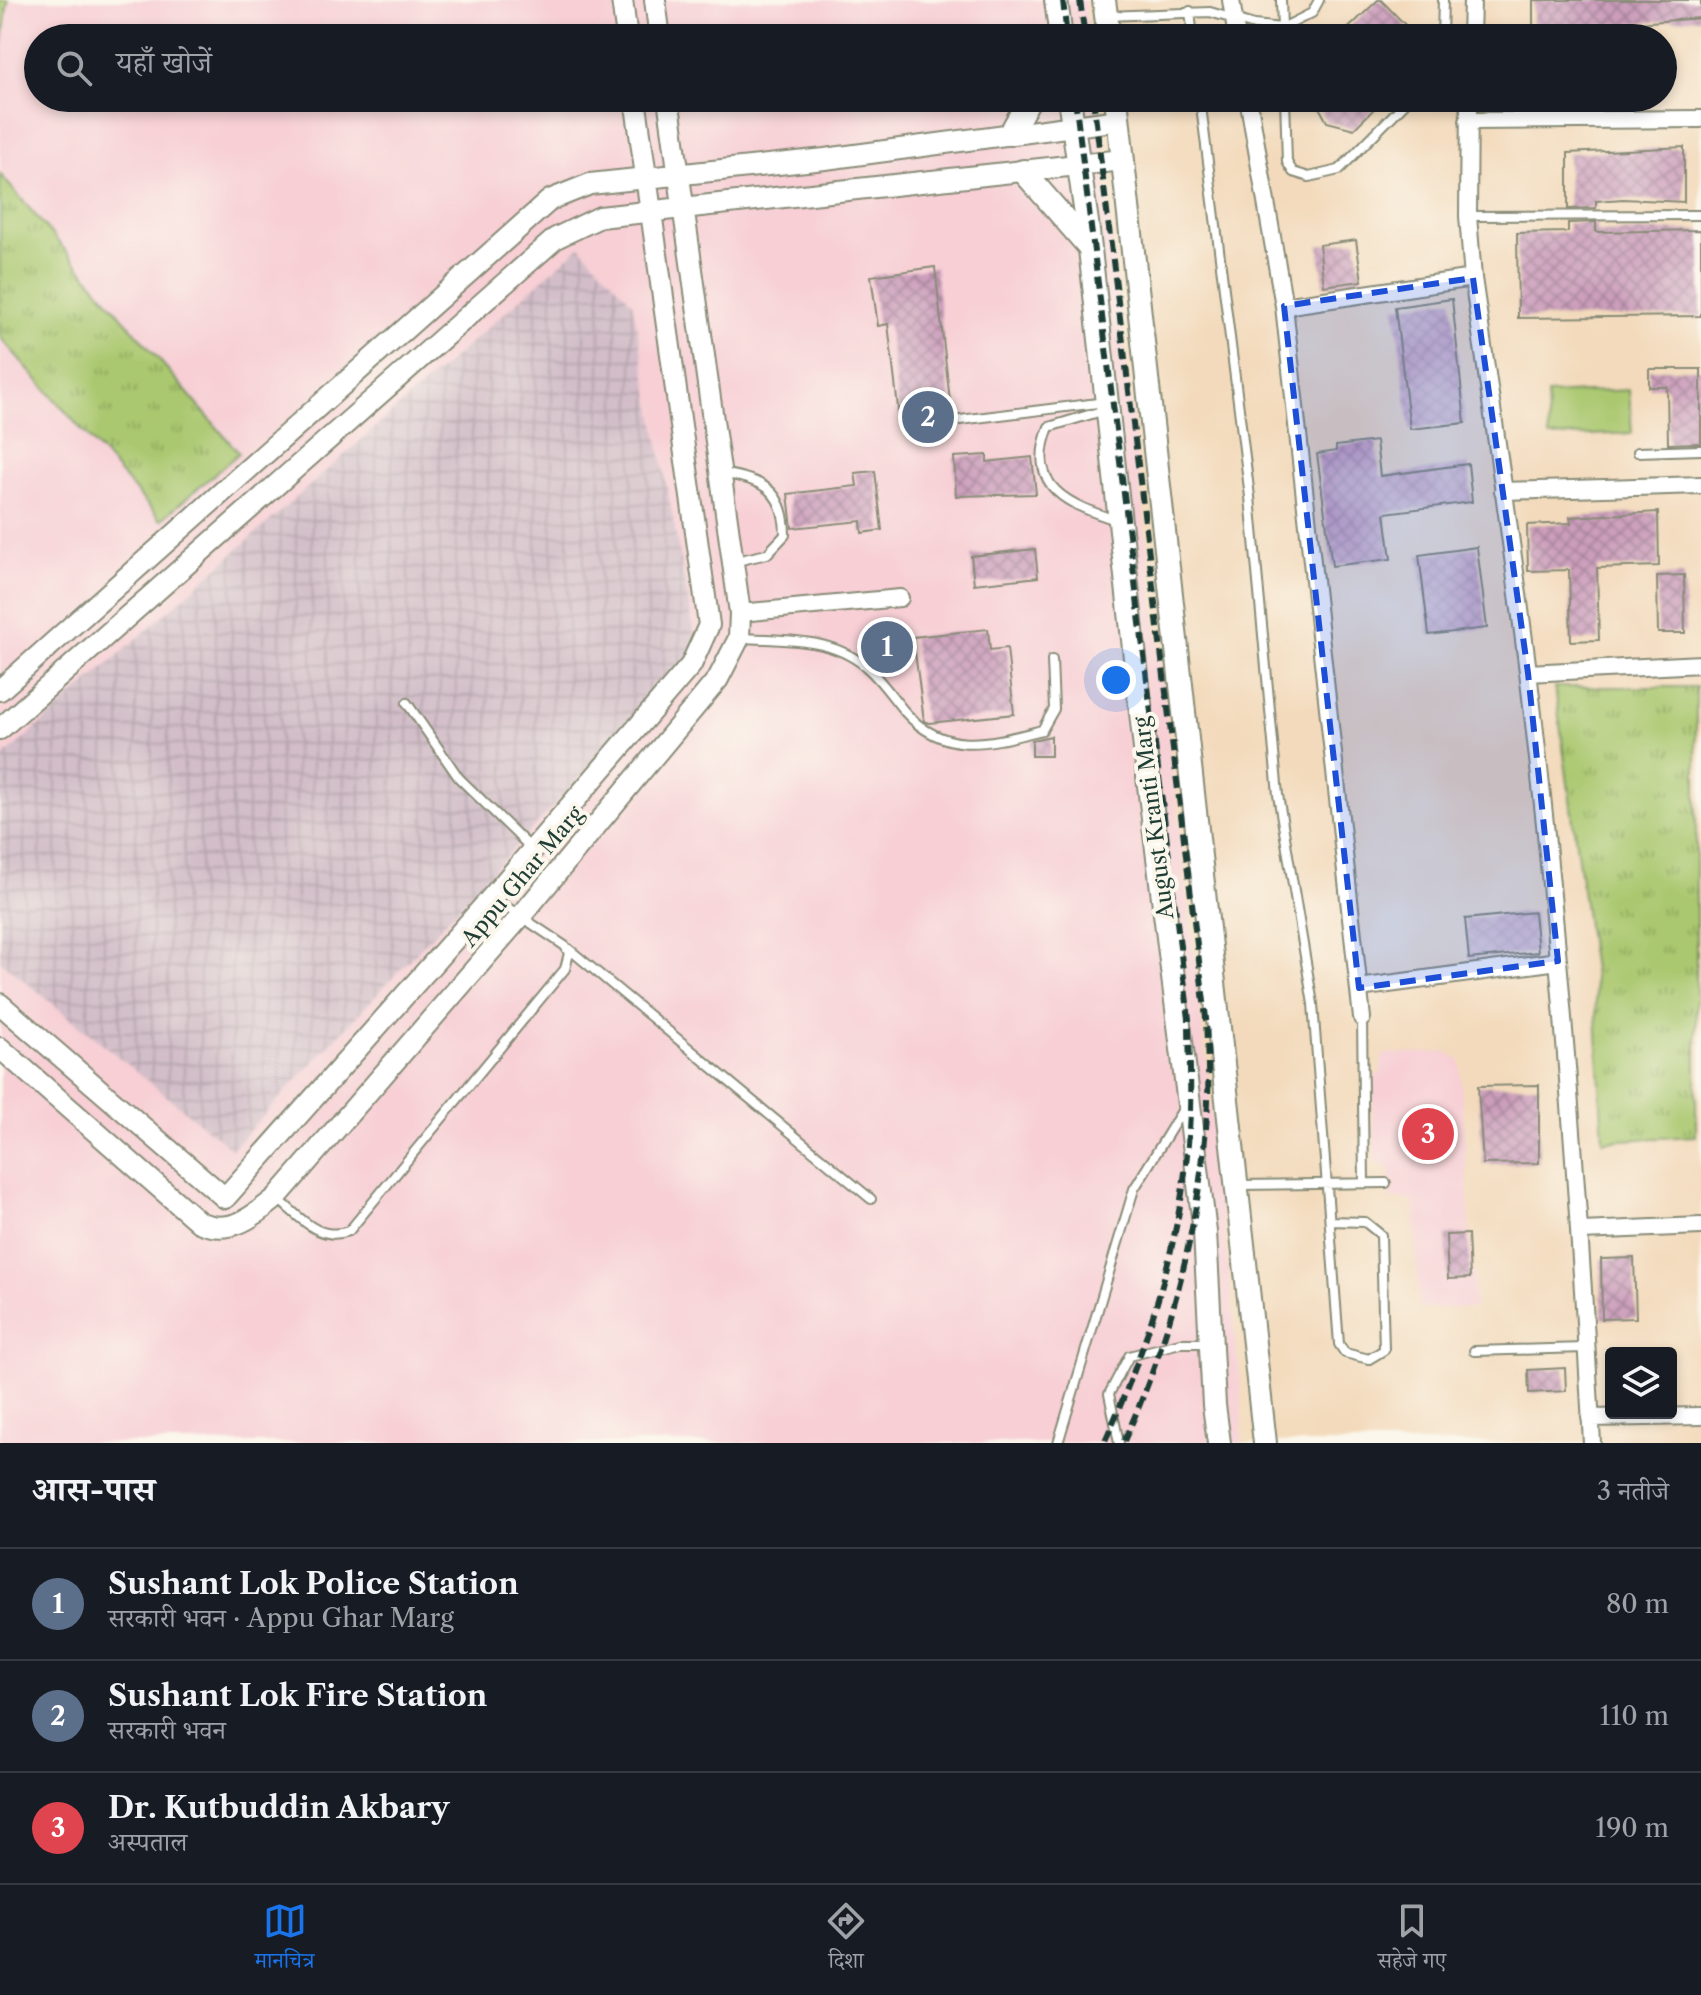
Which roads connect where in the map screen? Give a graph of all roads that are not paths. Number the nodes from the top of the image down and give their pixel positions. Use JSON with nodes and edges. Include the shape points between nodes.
{"nodes":[{"id":1,"x":622,"y":0,"type":"edge"},
{"id":2,"x":655,"y":0,"type":"edge"},
{"id":3,"x":1056,"y":0,"type":"edge"},
{"id":4,"x":1231,"y":0,"type":"edge"},
{"id":5,"x":1281,"y":0,"type":"edge"},
{"id":6,"x":1319,"y":0,"type":"edge"},
{"id":7,"x":1443,"y":0,"type":"edge"},
{"id":8,"x":1472,"y":0,"type":"edge"},
{"id":9,"x":1190,"y":11,"type":"junction"},
{"id":10,"x":1106,"y":18,"type":"edge"},
{"id":11,"x":1234,"y":18,"type":"junction"},
{"id":12,"x":625,"y":24,"type":"edge"},
{"id":13,"x":658,"y":24,"type":"edge"},
{"id":14,"x":1059,"y":24,"type":"edge"},
{"id":15,"x":1191,"y":24,"type":"edge"},
{"id":16,"x":1235,"y":24,"type":"edge"},
{"id":17,"x":1251,"y":24,"type":"edge"},
{"id":18,"x":1282,"y":24,"type":"edge"},
{"id":19,"x":1298,"y":24,"type":"edge"},
{"id":20,"x":1442,"y":24,"type":"edge"},
{"id":21,"x":1471,"y":24,"type":"edge"},
{"id":22,"x":637,"y":112,"type":"edge"},
{"id":23,"x":670,"y":112,"type":"edge"},
{"id":24,"x":1022,"y":112,"type":"edge"},
{"id":25,"x":1070,"y":112,"type":"edge"},
{"id":26,"x":1110,"y":112,"type":"edge"},
{"id":27,"x":1118,"y":112,"type":"edge"},
{"id":28,"x":1202,"y":112,"type":"edge"},
{"id":29,"x":1250,"y":112,"type":"edge"},
{"id":30,"x":1286,"y":112,"type":"edge"},
{"id":31,"x":1396,"y":112,"type":"edge"},
{"id":32,"x":1468,"y":112,"type":"edge"},
{"id":33,"x":1701,"y":119,"type":"edge"},
{"id":34,"x":1468,"y":121,"type":"junction"},
{"id":35,"x":1072,"y":126,"type":"junction"},
{"id":36,"x":1010,"y":134,"type":"junction"},
{"id":37,"x":1123,"y":160,"type":"junction"},
{"id":38,"x":1078,"y":165,"type":"junction"},
{"id":39,"x":1023,"y":171,"type":"junction"},
{"id":40,"x":679,"y":174,"type":"junction"},
{"id":41,"x":646,"y":178,"type":"junction"},
{"id":42,"x":683,"y":208,"type":"junction"},
{"id":43,"x":650,"y":212,"type":"junction"},
{"id":44,"x":1701,"y":215,"type":"edge"},
{"id":45,"x":1468,"y":216,"type":"junction"},
{"id":46,"x":1090,"y":248,"type":"junction"},
{"id":47,"x":1473,"y":278,"type":"junction"},
{"id":48,"x":1284,"y":306,"type":"junction"},
{"id":49,"x":1107,"y":406,"type":"junction"},
{"id":50,"x":960,"y":420,"type":"dead end"},
{"id":51,"x":1701,"y":450,"type":"edge"},
{"id":52,"x":1638,"y":452,"type":"dead end"},
{"id":53,"x":719,"y":473,"type":"junction"},
{"id":54,"x":1701,"y":485,"type":"edge"},
{"id":55,"x":1503,"y":491,"type":"junction"},
{"id":56,"x":1120,"y":521,"type":"junction"},
{"id":57,"x":732,"y":562,"type":"junction"},
{"id":58,"x":900,"y":598,"type":"dead end"},
{"id":59,"x":740,"y":613,"type":"junction"},
{"id":60,"x":709,"y":625,"type":"junction"},
{"id":61,"x":739,"y":638,"type":"junction"},
{"id":62,"x":1052,"y":660,"type":"dead end"},
{"id":63,"x":1701,"y":664,"type":"edge"},
{"id":64,"x":1528,"y":673,"type":"junction"},
{"id":65,"x":0,"y":690,"type":"edge"},
{"id":66,"x":407,"y":703,"type":"dead end"},
{"id":67,"x":0,"y":729,"type":"edge"},
{"id":68,"x":533,"y":850,"type":"junction"},
{"id":69,"x":492,"y":897,"type":"junction"},
{"id":70,"x":521,"y":916,"type":"junction"},
{"id":71,"x":565,"y":946,"type":"junction"},
{"id":72,"x":1558,"y":961,"type":"junction"},
{"id":73,"x":1359,"y":988,"type":"junction"},
{"id":74,"x":0,"y":1004,"type":"edge"},
{"id":75,"x":1362,"y":1018,"type":"joint"},
{"id":76,"x":0,"y":1048,"type":"edge"},
{"id":77,"x":1188,"y":1101,"type":"junction"},
{"id":78,"x":1327,"y":1182,"type":"junction"},
{"id":79,"x":1364,"y":1183,"type":"junction"},
{"id":80,"x":1386,"y":1183,"type":"dead end"},
{"id":81,"x":1236,"y":1185,"type":"junction"},
{"id":82,"x":225,"y":1198,"type":"junction"},
{"id":83,"x":276,"y":1198,"type":"junction"},
{"id":84,"x":871,"y":1199,"type":"dead end"},
{"id":85,"x":1330,"y":1221,"type":"junction"},
{"id":86,"x":1701,"y":1226,"type":"edge"},
{"id":87,"x":222,"y":1228,"type":"junction"},
{"id":88,"x":1581,"y":1231,"type":"junction"},
{"id":89,"x":1210,"y":1343,"type":"junction"},
{"id":90,"x":1585,"y":1348,"type":"junction"},
{"id":91,"x":1474,"y":1351,"type":"dead end"},
{"id":92,"x":1701,"y":1416,"type":"edge"},
{"id":93,"x":1590,"y":1418,"type":"junction"},
{"id":94,"x":1058,"y":1443,"type":"edge"},
{"id":95,"x":1119,"y":1443,"type":"edge"},
{"id":96,"x":1219,"y":1443,"type":"edge"},
{"id":97,"x":1265,"y":1443,"type":"edge"},
{"id":98,"x":1592,"y":1443,"type":"edge"}],
"edges":[{"from":1,"to":12,"type":"street"},
{"from":2,"to":13,"type":"street"},
{"from":3,"to":14,"type":"main road"},
{"from":4,"to":11,"type":"street"},
{"from":5,"to":18,"type":"lane"},
{"from":6,"to":19,"type":"lane"},
{"from":7,"to":20,"type":"lane"},
{"from":8,"to":21,"type":"street"},
{"from":9,"to":10,"type":"lane"},
{"from":9,"to":11,"type":"lane"},
{"from":9,"to":15,"type":"lane"},
{"from":11,"to":16,"type":"street"},
{"from":11,"to":17,"type":"lane"},
{"from":22,"to":41,"type":"street"},
{"from":23,"to":40,"type":"street","name":"Appu Ghar Marg"},
{"from":24,"to":36,"type":"main road"},
{"from":25,"to":35,"type":"main road","name":"August Kranti Marg"},
{"from":26,"to":35,"type":"street"},
{"from":27,"to":37,"type":"main road","name":"August Kranti Marg"},
{"from":28,"to":78,"type":"lane","via":[[1249,483],[1278,795],[1313,1004]]},
{"from":29,"to":48,"type":"street"},
{"from":30,"to":31,"type":"lane","via":[[1289,168],[1319,177],[1339,170]]},
{"from":32,"to":34,"type":"street"},
{"from":33,"to":34,"type":"street"},
{"from":34,"to":45,"type":"street"},
{"from":35,"to":36,"type":"street"},
{"from":35,"to":38,"type":"main road","name":"August Kranti Marg"},
{"from":36,"to":40,"type":"street"},
{"from":37,"to":38,"type":"street"},
{"from":37,"to":81,"type":"main road","name":"August Kranti Marg"},
{"from":38,"to":39,"type":"street"},
{"from":38,"to":46,"type":"main road","name":"August Kranti Marg"},
{"from":39,"to":42,"type":"street"},
{"from":39,"to":46,"type":"main road"},
{"from":40,"to":41,"type":"street"},
{"from":40,"to":42,"type":"street","name":"Appu Ghar Marg"},
{"from":41,"to":43,"type":"street"},
{"from":41,"to":65,"type":"street","via":[[590,184],[550,200]]},
{"from":42,"to":43,"type":"street"},
{"from":42,"to":53,"type":"street","name":"Appu Ghar Marg"},
{"from":43,"to":60,"type":"street"},
{"from":43,"to":67,"type":"street","via":[[600,217],[556,238]]},
{"from":44,"to":45,"type":"lane"},
{"from":45,"to":47,"type":"street"},
{"from":46,"to":49,"type":"main road","name":"August Kranti Marg"},
{"from":47,"to":48,"type":"street"},
{"from":47,"to":55,"type":"street"},
{"from":48,"to":73,"type":"street"},
{"from":49,"to":50,"type":"lane"},
{"from":49,"to":56,"type":"main road","name":"August Kranti Marg"},
{"from":49,"to":56,"type":"lane","via":[[1049,427],[1042,461],[1047,481],[1061,497]]},
{"from":51,"to":52,"type":"lane"},
{"from":53,"to":57,"type":"street","name":"Appu Ghar Marg"},
{"from":53,"to":57,"type":"lane","via":[[751,478],[773,492],[785,513],[785,535],[767,554]]},
{"from":54,"to":55,"type":"street"},
{"from":55,"to":64,"type":"street"},
{"from":56,"to":77,"type":"main road","name":"August Kranti Marg"},
{"from":57,"to":59,"type":"street","name":"Appu Ghar Marg"},
{"from":58,"to":59,"type":"street"},
{"from":59,"to":61,"type":"street","name":"Appu Ghar Marg"},
{"from":60,"to":61,"type":"street"},
{"from":60,"to":68,"type":"street","name":"Appu Ghar Marg","via":[[691,665]]},
{"from":61,"to":62,"type":"lane","via":[[802,641],[864,665],[922,729],[951,743],[997,741],[1042,730],[1054,709]]},
{"from":61,"to":70,"type":"street","name":"Appu Ghar Marg","via":[[718,679]]},
{"from":63,"to":64,"type":"street"},
{"from":64,"to":72,"type":"street"},
{"from":66,"to":68,"type":"lane","via":[[459,778]]},
{"from":68,"to":69,"type":"street","name":"Appu Ghar Marg"},
{"from":69,"to":70,"type":"lane"},
{"from":69,"to":82,"type":"street","name":"Appu Ghar Marg"},
{"from":70,"to":71,"type":"lane"},
{"from":70,"to":83,"type":"street","name":"Appu Ghar Marg"},
{"from":71,"to":83,"type":"lane","via":[[565,969],[349,1231],[320,1233]]},
{"from":71,"to":84,"type":"lane"},
{"from":72,"to":73,"type":"street"},
{"from":72,"to":88,"type":"street"},
{"from":73,"to":75,"type":"street"},
{"from":74,"to":82,"type":"street"},
{"from":75,"to":79,"type":"lane"},
{"from":76,"to":87,"type":"street","via":[[199,1222]]},
{"from":77,"to":89,"type":"main road","name":"August Kranti Marg","via":[[1205,1232]]},
{"from":77,"to":94,"type":"lane","via":[[1134,1189]]},
{"from":78,"to":79,"type":"lane"},
{"from":78,"to":81,"type":"lane"},
{"from":78,"to":85,"type":"lane"},
{"from":79,"to":80,"type":"lane"},
{"from":81,"to":97,"type":"main road","name":"August Kranti Marg"},
{"from":82,"to":87,"type":"street"},
{"from":83,"to":87,"type":"street","name":"Appu Ghar Marg","via":[[255,1215]]},
{"from":85,"to":85,"type":"lane","via":[[1339,1344],[1345,1353],[1369,1359],[1384,1350],[1381,1235],[1365,1222]]},
{"from":86,"to":88,"type":"street"},
{"from":88,"to":90,"type":"street"},
{"from":89,"to":95,"type":"lane","via":[[1180,1343],[1129,1356],[1109,1394]]},
{"from":89,"to":96,"type":"main road","name":"August Kranti Marg"},
{"from":90,"to":91,"type":"lane"},
{"from":90,"to":93,"type":"street"},
{"from":92,"to":93,"type":"street"},
{"from":93,"to":98,"type":"street"}]}
